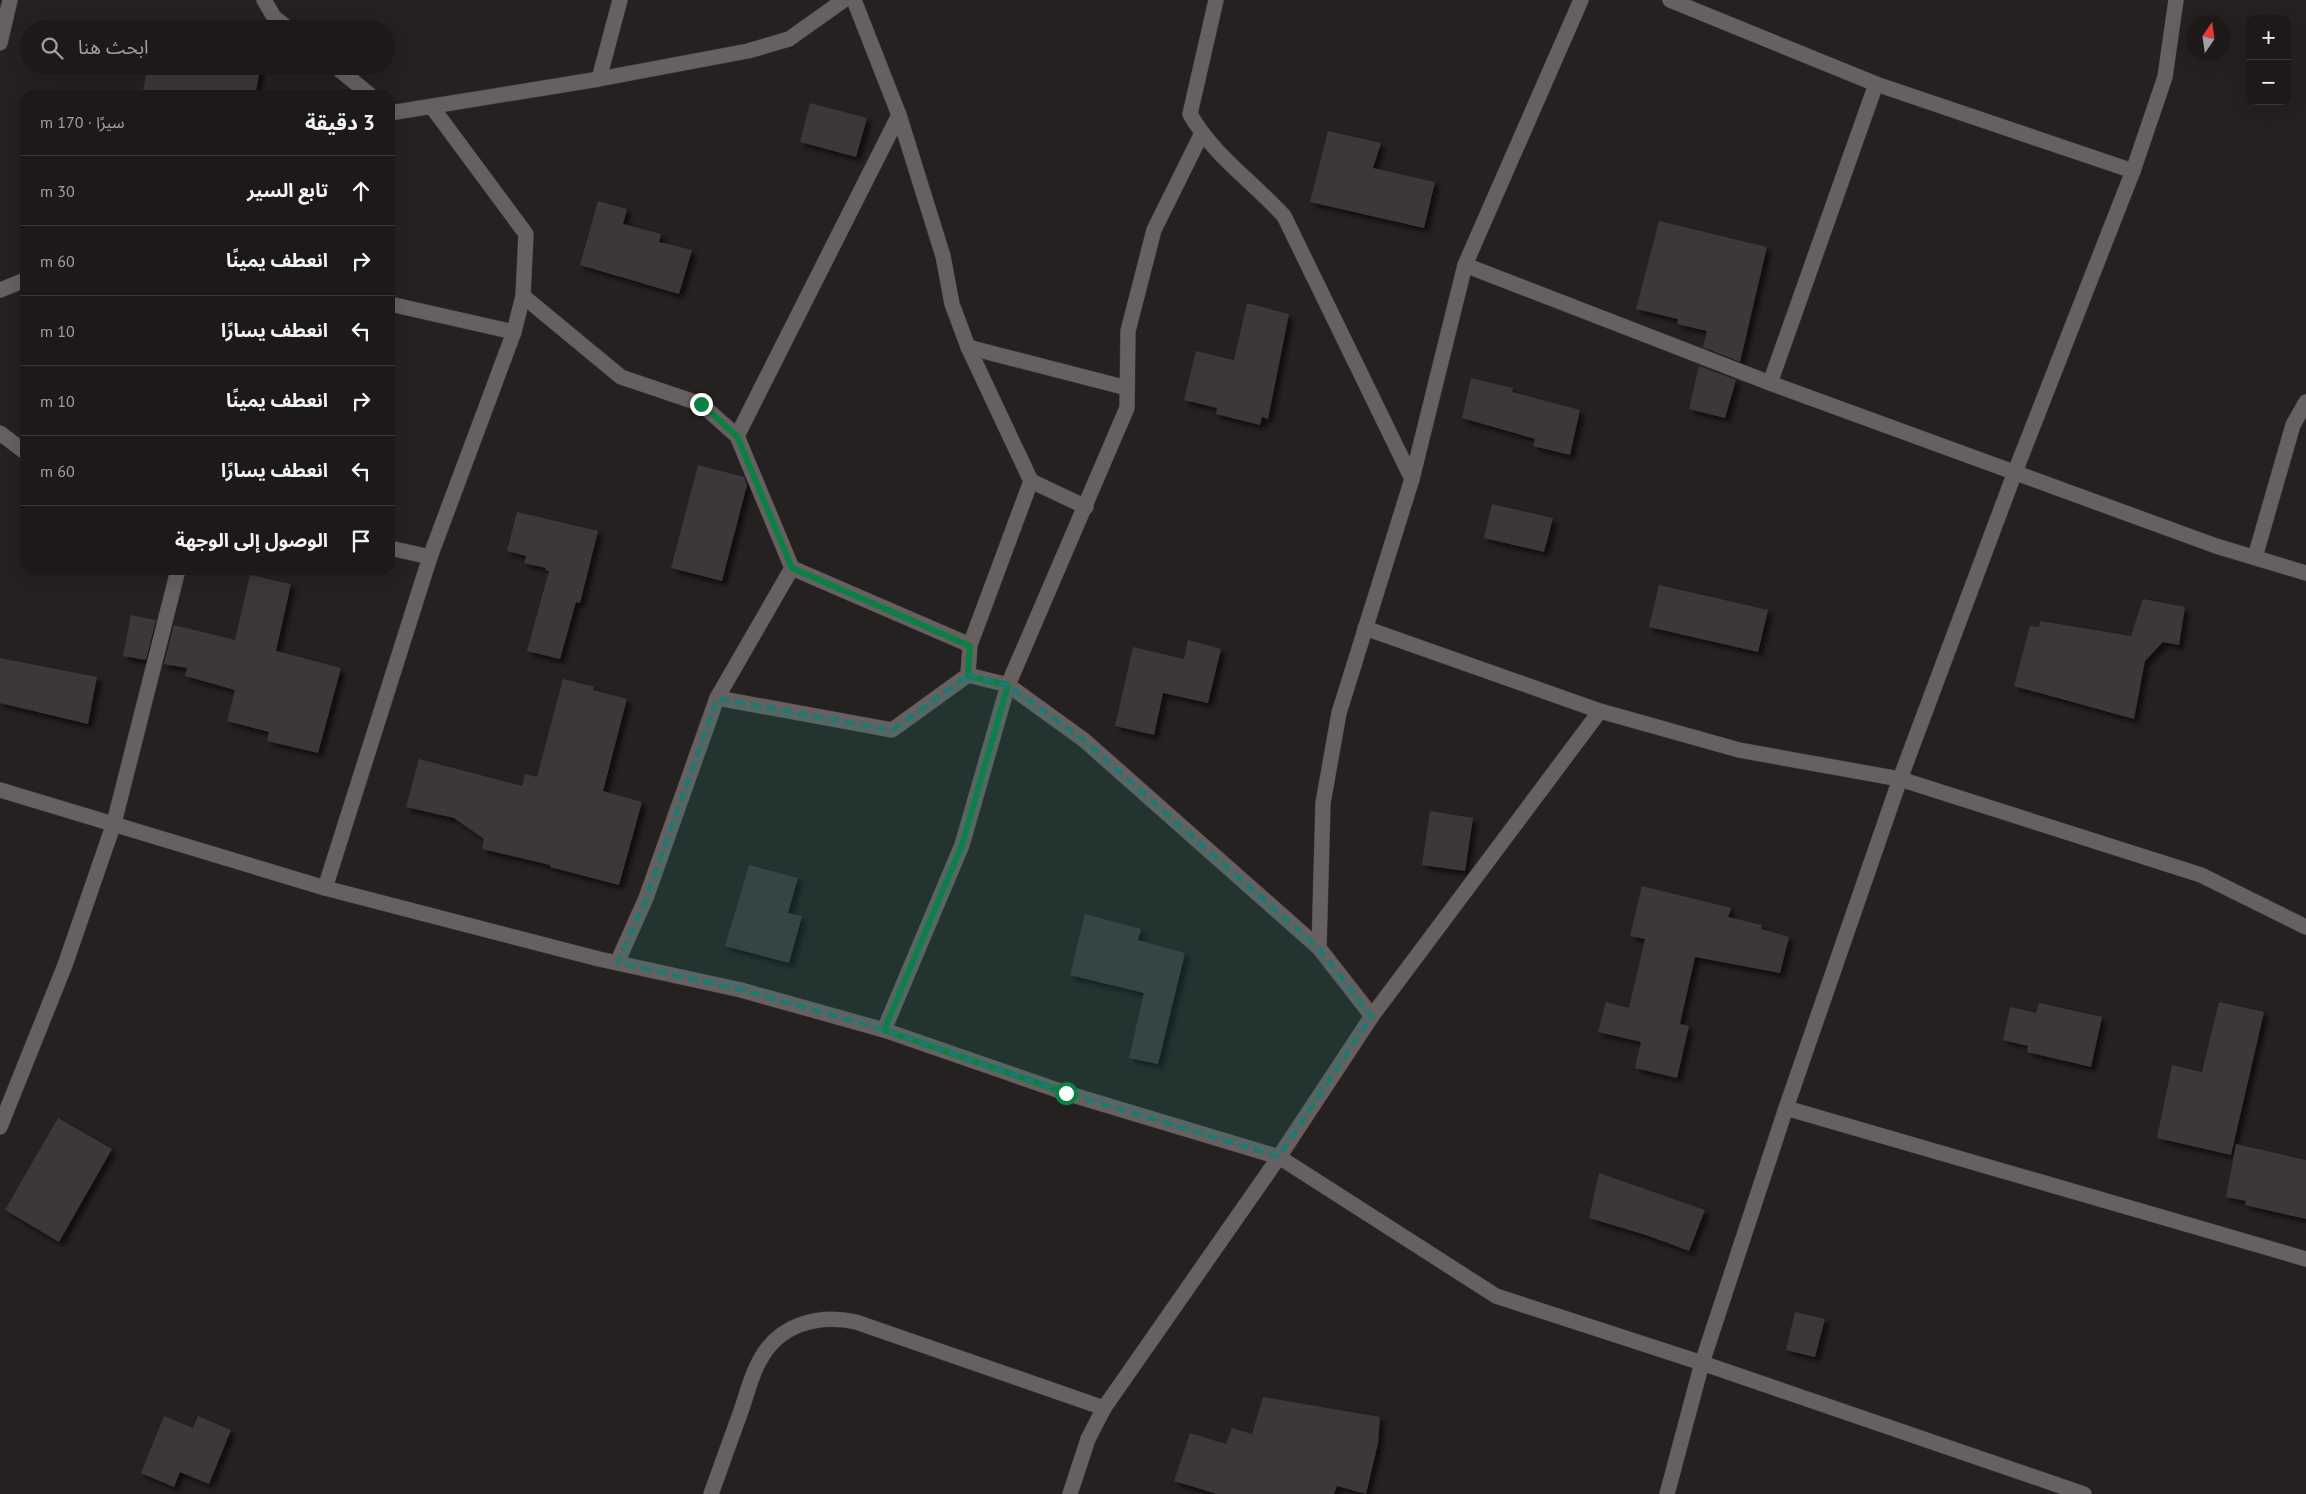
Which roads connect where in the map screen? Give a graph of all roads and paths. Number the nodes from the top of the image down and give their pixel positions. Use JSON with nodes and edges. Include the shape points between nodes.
{"nodes":[{"id":1,"x":10,"y":0,"type":"edge"},
{"id":2,"x":264,"y":0,"type":"edge"},
{"id":3,"x":620,"y":0,"type":"edge"},
{"id":4,"x":844,"y":0,"type":"edge"},
{"id":5,"x":854,"y":0,"type":"edge"},
{"id":6,"x":1216,"y":0,"type":"edge"},
{"id":7,"x":1581,"y":0,"type":"edge"},
{"id":8,"x":1670,"y":0,"type":"edge"},
{"id":9,"x":2176,"y":0,"type":"edge"},
{"id":10,"x":278,"y":20,"type":"edge"},
{"id":11,"x":0,"y":42,"type":"edge"},
{"id":12,"x":345,"y":75,"type":"edge"},
{"id":13,"x":599,"y":78,"type":"junction"},
{"id":14,"x":1876,"y":84,"type":"junction"},
{"id":15,"x":364,"y":90,"type":"edge"},
{"id":16,"x":432,"y":107,"type":"junction"},
{"id":17,"x":395,"y":112,"type":"edge"},
{"id":18,"x":899,"y":115,"type":"junction"},
{"id":19,"x":1201,"y":135,"type":"junction"},
{"id":20,"x":2133,"y":171,"type":"junction"},
{"id":21,"x":1466,"y":265,"type":"junction"},
{"id":22,"x":20,"y":282,"type":"edge"},
{"id":23,"x":0,"y":290,"type":"edge"},
{"id":24,"x":523,"y":296,"type":"junction"},
{"id":25,"x":395,"y":305,"type":"edge"},
{"id":26,"x":514,"y":332,"type":"junction"},
{"id":27,"x":968,"y":347,"type":"junction"},
{"id":28,"x":1770,"y":383,"type":"junction"},
{"id":29,"x":1127,"y":388,"type":"junction"},
{"id":30,"x":2306,"y":402,"type":"edge"},
{"id":31,"x":0,"y":433,"type":"edge"},
{"id":32,"x":737,"y":436,"type":"junction"},
{"id":33,"x":20,"y":448,"type":"edge"},
{"id":34,"x":2015,"y":472,"type":"junction"},
{"id":35,"x":1412,"y":479,"type":"junction"},
{"id":36,"x":1031,"y":481,"type":"junction"},
{"id":37,"x":1086,"y":507,"type":"junction"},
{"id":38,"x":395,"y":549,"type":"edge"},
{"id":39,"x":430,"y":557,"type":"junction"},
{"id":40,"x":2254,"y":557,"type":"junction"},
{"id":41,"x":792,"y":568,"type":"junction"},
{"id":42,"x":2306,"y":573,"type":"edge"},
{"id":43,"x":177,"y":575,"type":"edge"},
{"id":44,"x":1366,"y":628,"type":"junction"},
{"id":45,"x":970,"y":646,"type":"junction"},
{"id":46,"x":968,"y":676,"type":"junction"},
{"id":47,"x":1008,"y":685,"type":"junction"},
{"id":48,"x":717,"y":698,"type":"junction"},
{"id":49,"x":1600,"y":711,"type":"junction"},
{"id":50,"x":1900,"y":779,"type":"junction"},
{"id":51,"x":0,"y":790,"type":"edge"},
{"id":52,"x":114,"y":823,"type":"junction"},
{"id":53,"x":325,"y":888,"type":"junction"},
{"id":54,"x":2306,"y":927,"type":"edge"},
{"id":55,"x":1319,"y":948,"type":"junction"},
{"id":56,"x":617,"y":962,"type":"junction"},
{"id":57,"x":1372,"y":1016,"type":"junction"},
{"id":58,"x":884,"y":1030,"type":"junction"},
{"id":59,"x":1786,"y":1108,"type":"junction"},
{"id":60,"x":0,"y":1127,"type":"edge"},
{"id":61,"x":1279,"y":1157,"type":"junction"},
{"id":62,"x":2306,"y":1260,"type":"edge"},
{"id":63,"x":1702,"y":1363,"type":"junction"},
{"id":64,"x":1104,"y":1408,"type":"junction"},
{"id":65,"x":711,"y":1494,"type":"edge"},
{"id":66,"x":1070,"y":1494,"type":"edge"},
{"id":67,"x":1667,"y":1494,"type":"edge"},
{"id":68,"x":2084,"y":1494,"type":"edge"}],
"edges":[{"from":1,"to":11,"type":"street"},
{"from":2,"to":10,"type":"street"},
{"from":3,"to":13,"type":"street"},
{"from":4,"to":13,"type":"street","via":[[789,39],[748,51]]},
{"from":5,"to":18,"type":"street"},
{"from":6,"to":19,"type":"street","via":[[1190,114]]},
{"from":7,"to":21,"type":"street"},
{"from":8,"to":14,"type":"street"},
{"from":9,"to":20,"type":"street","via":[[2165,77]]},
{"from":12,"to":15,"type":"street"},
{"from":13,"to":16,"type":"street"},
{"from":14,"to":20,"type":"street"},
{"from":14,"to":28,"type":"street"},
{"from":16,"to":17,"type":"street"},
{"from":16,"to":24,"type":"street","via":[[526,234]]},
{"from":18,"to":27,"type":"street","via":[[944,256],[952,304]]},
{"from":18,"to":32,"type":"street"},
{"from":19,"to":29,"type":"street","via":[[1154,230],[1128,331]]},
{"from":19,"to":35,"type":"street","via":[[1284,216]]},
{"from":20,"to":34,"type":"street"},
{"from":21,"to":28,"type":"street"},
{"from":21,"to":35,"type":"street"},
{"from":22,"to":23,"type":"street"},
{"from":24,"to":26,"type":"street"},
{"from":24,"to":32,"type":"street","via":[[621,377],[701,404]]},
{"from":25,"to":26,"type":"street"},
{"from":26,"to":39,"type":"street"},
{"from":27,"to":29,"type":"street"},
{"from":27,"to":36,"type":"street"},
{"from":28,"to":34,"type":"street"},
{"from":29,"to":37,"type":"street","via":[[1127,408]]},
{"from":30,"to":40,"type":"street","via":[[2293,425]]},
{"from":31,"to":33,"type":"street"},
{"from":32,"to":41,"type":"street"},
{"from":34,"to":40,"type":"street"},
{"from":34,"to":50,"type":"street"},
{"from":35,"to":44,"type":"street"},
{"from":36,"to":37,"type":"street"},
{"from":36,"to":45,"type":"street"},
{"from":37,"to":47,"type":"street"},
{"from":38,"to":39,"type":"street"},
{"from":39,"to":53,"type":"street"},
{"from":40,"to":42,"type":"street"},
{"from":41,"to":45,"type":"street"},
{"from":41,"to":48,"type":"street"},
{"from":43,"to":52,"type":"street"},
{"from":44,"to":49,"type":"street"},
{"from":44,"to":55,"type":"street","via":[[1339,713],[1323,803]]},
{"from":45,"to":46,"type":"street"},
{"from":46,"to":47,"type":"street"},
{"from":46,"to":48,"type":"street","via":[[892,730]]},
{"from":47,"to":55,"type":"street","via":[[1084,740]]},
{"from":47,"to":58,"type":"street","via":[[962,845]]},
{"from":48,"to":56,"type":"street","via":[[646,898]]},
{"from":49,"to":50,"type":"street","via":[[1739,750]]},
{"from":49,"to":57,"type":"street"},
{"from":50,"to":54,"type":"street","via":[[2201,875]]},
{"from":50,"to":59,"type":"street"},
{"from":51,"to":52,"type":"street"},
{"from":52,"to":53,"type":"street"},
{"from":52,"to":60,"type":"street","via":[[64,965]]},
{"from":53,"to":56,"type":"street"},
{"from":55,"to":57,"type":"street"},
{"from":56,"to":58,"type":"street","via":[[741,990]]},
{"from":57,"to":61,"type":"street"},
{"from":58,"to":61,"type":"street","via":[[1066,1093]]},
{"from":59,"to":62,"type":"street"},
{"from":59,"to":63,"type":"street"},
{"from":61,"to":63,"type":"street","via":[[1496,1296]]},
{"from":61,"to":64,"type":"street"},
{"from":63,"to":67,"type":"street"},
{"from":63,"to":68,"type":"street"},
{"from":64,"to":65,"type":"street","via":[[856,1322],[837,1318],[815,1319],[776,1338],[760,1360]]},
{"from":64,"to":66,"type":"street","via":[[1088,1439]]}]}
